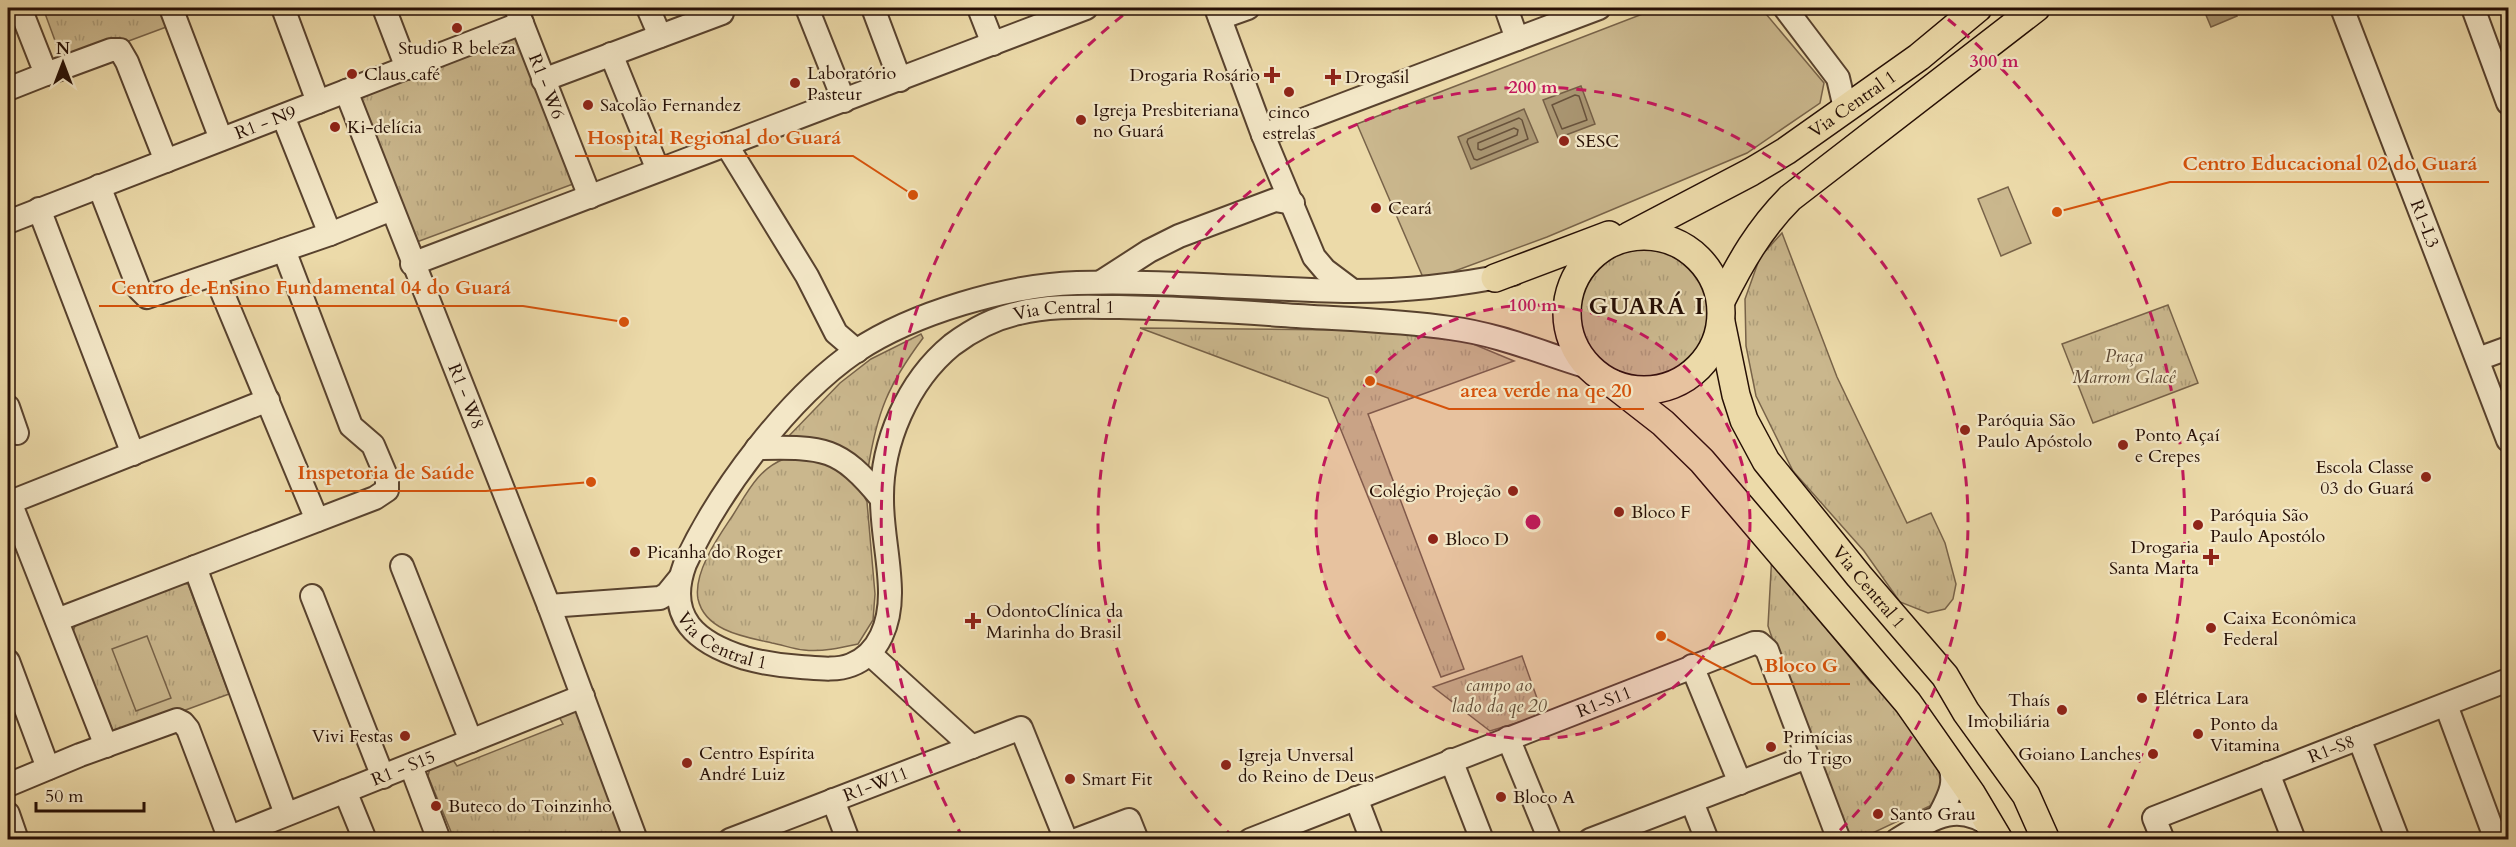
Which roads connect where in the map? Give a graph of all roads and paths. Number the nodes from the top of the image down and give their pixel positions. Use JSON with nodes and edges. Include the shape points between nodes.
{"nodes":[{"id":1,"x":21,"y":8,"type":"edge"},
{"id":2,"x":171,"y":8,"type":"edge"},
{"id":3,"x":283,"y":8,"type":"edge"},
{"id":4,"x":384,"y":8,"type":"edge"},
{"id":5,"x":648,"y":8,"type":"edge"},
{"id":6,"x":719,"y":8,"type":"edge"},
{"id":7,"x":807,"y":8,"type":"edge"},
{"id":8,"x":873,"y":8,"type":"edge"},
{"id":9,"x":979,"y":8,"type":"edge"},
{"id":10,"x":1084,"y":8,"type":"edge"},
{"id":11,"x":1248,"y":8,"type":"edge"},
{"id":12,"x":1506,"y":8,"type":"edge"},
{"id":13,"x":1599,"y":8,"type":"edge"},
{"id":14,"x":1785,"y":8,"type":"edge"},
{"id":15,"x":1978,"y":8,"type":"edge"},
{"id":16,"x":2036,"y":8,"type":"edge"},
{"id":17,"x":2342,"y":8,"type":"edge"},
{"id":18,"x":2472,"y":8,"type":"edge"},
{"id":19,"x":1218,"y":13,"type":"edge"},
{"id":20,"x":1569,"y":13,"type":"edge"},
{"id":21,"x":519,"y":15,"type":"edge"},
{"id":22,"x":660,"y":36,"type":"junction"},
{"id":23,"x":1517,"y":39,"type":"junction"},
{"id":24,"x":993,"y":44,"type":"junction"},
{"id":25,"x":611,"y":54,"type":"junction"},
{"id":26,"x":1919,"y":57,"type":"junction"},
{"id":27,"x":1961,"y":64,"type":"junction"},
{"id":28,"x":2501,"y":67,"type":"edge"},
{"id":29,"x":407,"y":68,"type":"junction"},
{"id":30,"x":46,"y":74,"type":"junction"},
{"id":31,"x":1838,"y":78,"type":"junction"},
{"id":32,"x":543,"y":80,"type":"junction"},
{"id":33,"x":900,"y":80,"type":"junction"},
{"id":34,"x":8,"y":89,"type":"edge"},
{"id":35,"x":346,"y":91,"type":"junction"},
{"id":36,"x":1869,"y":91,"type":"junction"},
{"id":37,"x":844,"y":100,"type":"junction"},
{"id":38,"x":318,"y":102,"type":"junction"},
{"id":39,"x":2508,"y":104,"type":"edge"},
{"id":40,"x":1845,"y":108,"type":"junction"},
{"id":41,"x":283,"y":116,"type":"junction"},
{"id":42,"x":1263,"y":135,"type":"junction"},
{"id":43,"x":221,"y":139,"type":"junction"},
{"id":44,"x":726,"y":144,"type":"junction"},
{"id":45,"x":166,"y":161,"type":"junction"},
{"id":46,"x":658,"y":170,"type":"junction"},
{"id":47,"x":99,"y":186,"type":"junction"},
{"id":48,"x":1284,"y":194,"type":"junction"},
{"id":49,"x":1707,"y":196,"type":"junction"},
{"id":50,"x":590,"y":197,"type":"junction"},
{"id":51,"x":39,"y":209,"type":"junction"},
{"id":52,"x":392,"y":209,"type":"junction"},
{"id":53,"x":8,"y":222,"type":"edge"},
{"id":54,"x":330,"y":234,"type":"junction"},
{"id":55,"x":1614,"y":243,"type":"junction"},
{"id":56,"x":284,"y":250,"type":"junction"},
{"id":57,"x":412,"y":264,"type":"junction"},
{"id":58,"x":215,"y":275,"type":"junction"},
{"id":59,"x":1495,"y":278,"type":"junction"},
{"id":60,"x":1101,"y":282,"type":"junction"},
{"id":61,"x":1353,"y":291,"type":"junction"},
{"id":62,"x":1721,"y":311,"type":"junction"},
{"id":63,"x":836,"y":333,"type":"junction"},
{"id":64,"x":2508,"y":348,"type":"edge"},
{"id":65,"x":857,"y":351,"type":"junction"},
{"id":66,"x":2478,"y":359,"type":"junction"},
{"id":67,"x":1588,"y":367,"type":"junction"},
{"id":68,"x":836,"y":368,"type":"junction"},
{"id":69,"x":1613,"y":384,"type":"junction"},
{"id":70,"x":268,"y":400,"type":"junction"},
{"id":71,"x":8,"y":407,"type":"edge"},
{"id":72,"x":17,"y":433,"type":"dead end"},
{"id":73,"x":2508,"y":440,"type":"edge"},
{"id":74,"x":757,"y":448,"type":"junction"},
{"id":75,"x":133,"y":454,"type":"junction"},
{"id":76,"x":882,"y":499,"type":"junction"},
{"id":77,"x":9,"y":503,"type":"edge"},
{"id":78,"x":317,"y":520,"type":"junction"},
{"id":79,"x":402,"y":566,"type":"dead end"},
{"id":80,"x":195,"y":567,"type":"junction"},
{"id":81,"x":680,"y":578,"type":"junction"},
{"id":82,"x":312,"y":596,"type":"dead end"},
{"id":83,"x":551,"y":611,"type":"junction"},
{"id":84,"x":683,"y":618,"type":"junction"},
{"id":85,"x":57,"y":620,"type":"junction"},
{"id":86,"x":870,"y":654,"type":"junction"},
{"id":87,"x":8,"y":660,"type":"edge"},
{"id":88,"x":1692,"y":666,"type":"junction"},
{"id":89,"x":2507,"y":684,"type":"edge"},
{"id":90,"x":584,"y":696,"type":"junction"},
{"id":91,"x":2446,"y":705,"type":"junction"},
{"id":92,"x":1966,"y":712,"type":"junction"},
{"id":93,"x":1926,"y":726,"type":"junction"},
{"id":94,"x":1509,"y":738,"type":"junction"},
{"id":95,"x":2359,"y":738,"type":"junction"},
{"id":96,"x":471,"y":741,"type":"junction"},
{"id":97,"x":106,"y":746,"type":"junction"},
{"id":98,"x":972,"y":747,"type":"junction"},
{"id":99,"x":1942,"y":751,"type":"junction"},
{"id":100,"x":1807,"y":757,"type":"junction"},
{"id":101,"x":1451,"y":760,"type":"junction"},
{"id":102,"x":411,"y":766,"type":"junction"},
{"id":103,"x":48,"y":768,"type":"junction"},
{"id":104,"x":2268,"y":773,"type":"junction"},
{"id":105,"x":383,"y":777,"type":"junction"},
{"id":106,"x":1740,"y":783,"type":"junction"},
{"id":107,"x":8,"y":785,"type":"edge"},
{"id":108,"x":345,"y":791,"type":"junction"},
{"id":109,"x":1356,"y":798,"type":"junction"},
{"id":110,"x":833,"y":800,"type":"junction"},
{"id":111,"x":1692,"y":802,"type":"junction"},
{"id":112,"x":8,"y":814,"type":"edge"},
{"id":113,"x":286,"y":814,"type":"junction"},
{"id":114,"x":1940,"y":814,"type":"junction"},
{"id":115,"x":784,"y":830,"type":"edge"},
{"id":116,"x":1133,"y":830,"type":"edge"},
{"id":117,"x":1632,"y":833,"type":"edge"},
{"id":118,"x":1996,"y":834,"type":"edge"},
{"id":119,"x":226,"y":838,"type":"edge"},
{"id":120,"x":1261,"y":838,"type":"edge"},
{"id":121,"x":17,"y":840,"type":"edge"},
{"id":122,"x":365,"y":840,"type":"edge"},
{"id":123,"x":439,"y":840,"type":"edge"},
{"id":124,"x":636,"y":840,"type":"edge"},
{"id":125,"x":730,"y":840,"type":"edge"},
{"id":126,"x":848,"y":840,"type":"edge"},
{"id":127,"x":1066,"y":840,"type":"edge"},
{"id":128,"x":1076,"y":840,"type":"edge"},
{"id":129,"x":1372,"y":840,"type":"edge"},
{"id":130,"x":1482,"y":840,"type":"edge"},
{"id":131,"x":1550,"y":840,"type":"edge"},
{"id":132,"x":1590,"y":840,"type":"edge"},
{"id":133,"x":1707,"y":840,"type":"edge"},
{"id":134,"x":1839,"y":840,"type":"edge"},
{"id":135,"x":1898,"y":840,"type":"edge"},
{"id":136,"x":2046,"y":840,"type":"edge"},
{"id":137,"x":2163,"y":840,"type":"edge"},
{"id":138,"x":2294,"y":840,"type":"edge"},
{"id":139,"x":2398,"y":840,"type":"edge"},
{"id":140,"x":2496,"y":840,"type":"edge"}],
"edges":[{"from":1,"to":30,"type":"street"},
{"from":2,"to":43,"type":"street"},
{"from":3,"to":38,"type":"street"},
{"from":4,"to":29,"type":"street"},
{"from":5,"to":22,"type":"street"},
{"from":6,"to":22,"type":"street","via":[[722,13]]},
{"from":7,"to":37,"type":"street"},
{"from":8,"to":33,"type":"street"},
{"from":9,"to":24,"type":"street"},
{"from":10,"to":24,"type":"street"},
{"from":11,"to":19,"type":"street"},
{"from":12,"to":23,"type":"street"},
{"from":13,"to":20,"type":"street"},
{"from":14,"to":31,"type":"street"},
{"from":15,"to":26,"type":"main road","name":"Via Central 1"},
{"from":16,"to":27,"type":"main road","name":"Via Central 1"},
{"from":17,"to":66,"type":"street","name":"R1-L3"},
{"from":18,"to":28,"type":"street"},
{"from":19,"to":42,"type":"street"},
{"from":20,"to":23,"type":"street"},
{"from":21,"to":29,"type":"street","name":"R1 - N9"},
{"from":21,"to":32,"type":"street","name":"R1 - W6"},
{"from":22,"to":25,"type":"street"},
{"from":23,"to":42,"type":"street"},
{"from":24,"to":33,"type":"street"},
{"from":25,"to":32,"type":"street"},
{"from":25,"to":46,"type":"street"},
{"from":26,"to":27,"type":"main road"},
{"from":26,"to":36,"type":"main road","name":"Via Central 1"},
{"from":27,"to":62,"type":"main road","name":"Via Central 1","via":[[1777,211],[1742,258]]},
{"from":28,"to":39,"type":"street"},
{"from":29,"to":35,"type":"street","name":"R1 - N9"},
{"from":30,"to":34,"type":"street"},
{"from":30,"to":45,"type":"street","via":[[120,50]]},
{"from":31,"to":36,"type":"street"},
{"from":31,"to":40,"type":"street"},
{"from":32,"to":50,"type":"street","name":"R1 - W6"},
{"from":33,"to":37,"type":"street"},
{"from":35,"to":38,"type":"street","name":"R1 - N9"},
{"from":35,"to":52,"type":"street","name":"R1 - W8"},
{"from":36,"to":40,"type":"main road","name":"Via Central 1"},
{"from":37,"to":44,"type":"street"},
{"from":38,"to":41,"type":"street","name":"R1 - N9"},
{"from":40,"to":49,"type":"main road","name":"Via Central 1","via":[[1786,151]]},
{"from":41,"to":43,"type":"street","name":"R1 - N9"},
{"from":41,"to":54,"type":"street"},
{"from":42,"to":48,"type":"street"},
{"from":43,"to":45,"type":"street","name":"R1 - N9"},
{"from":44,"to":46,"type":"street"},
{"from":44,"to":63,"type":"street","via":[[807,276]]},
{"from":45,"to":47,"type":"street","name":"R1 - N9"},
{"from":46,"to":50,"type":"street"},
{"from":47,"to":51,"type":"street","name":"R1 - N9"},
{"from":47,"to":58,"type":"street","via":[[143,295],[151,297]]},
{"from":48,"to":60,"type":"street","via":[[1169,240]]},
{"from":48,"to":61,"type":"street","via":[[1314,257]]},
{"from":49,"to":55,"type":"main road","name":"Via Central 1"},
{"from":49,"to":59,"type":"main road","via":[[1680,200],[1615,232]]},
{"from":50,"to":57,"type":"street"},
{"from":51,"to":53,"type":"street","name":"R1 - N9"},
{"from":51,"to":75,"type":"street"},
{"from":52,"to":54,"type":"street"},
{"from":52,"to":57,"type":"street","name":"R1 - W8"},
{"from":54,"to":56,"type":"street"},
{"from":55,"to":59,"type":"street","name":"Via Central 1","via":[[1542,268]]},
{"from":55,"to":62,"type":"main road","via":[[1649,237],[1682,247],[1696,256],[1712,277]]},
{"from":55,"to":67,"type":"main road","via":[[1583,266],[1570,290],[1566,317],[1573,344]]},
{"from":56,"to":58,"type":"street"},
{"from":56,"to":78,"type":"street","via":[[351,426],[373,445],[388,485],[375,498]]},
{"from":57,"to":83,"type":"street","name":"R1 - W8"},
{"from":58,"to":70,"type":"street"},
{"from":59,"to":61,"type":"street","name":"Via Central 1","via":[[1430,288]]},
{"from":60,"to":61,"type":"street","name":"Via Central 1"},
{"from":60,"to":65,"type":"street","name":"Via Central 1","via":[[1025,288],[975,300],[913,321]]},
{"from":62,"to":69,"type":"main road","via":[[1715,345],[1702,365],[1683,380],[1660,389],[1636,390]]},
{"from":62,"to":92,"type":"main road","name":"Via Central 1","via":[[1736,395],[1744,420],[1766,461],[1945,676]]},
{"from":63,"to":65,"type":"street"},
{"from":63,"to":68,"type":"street"},
{"from":64,"to":66,"type":"street"},
{"from":65,"to":68,"type":"street","name":"Via Central 1"},
{"from":66,"to":73,"type":"street","name":"R1-L3"},
{"from":67,"to":69,"type":"main road"},
{"from":67,"to":76,"type":"street","name":"Via Central 1","via":[[1505,338],[1450,328],[1200,309],[1075,306],[1021,312],[994,321],[951,346],[929,368],[899,415]]},
{"from":68,"to":74,"type":"street","name":"Via Central 1","via":[[808,392]]},
{"from":69,"to":93,"type":"main road","via":[[1663,423],[1702,461]]},
{"from":70,"to":75,"type":"street"},
{"from":70,"to":78,"type":"street"},
{"from":71,"to":72,"type":"street"},
{"from":74,"to":76,"type":"street","via":[[829,453],[855,468]]},
{"from":74,"to":81,"type":"street","name":"Via Central 1","via":[[690,554]]},
{"from":75,"to":77,"type":"street"},
{"from":76,"to":86,"type":"street","name":"Via Central 1","via":[[889,616]]},
{"from":77,"to":85,"type":"street"},
{"from":78,"to":80,"type":"street"},
{"from":79,"to":96,"type":"street"},
{"from":80,"to":85,"type":"street"},
{"from":80,"to":113,"type":"street"},
{"from":81,"to":83,"type":"street","via":[[660,598]]},
{"from":81,"to":84,"type":"street","name":"Via Central 1"},
{"from":82,"to":105,"type":"street"},
{"from":83,"to":84,"type":"street","via":[[658,609]]},
{"from":83,"to":90,"type":"street","name":"R1 - W8"},
{"from":84,"to":86,"type":"street","name":"Via Central 1","via":[[712,646],[748,659],[821,669],[849,666]]},
{"from":85,"to":97,"type":"street"},
{"from":86,"to":98,"type":"street"},
{"from":87,"to":103,"type":"street"},
{"from":88,"to":94,"type":"street","name":"R1-S11"},
{"from":88,"to":100,"type":"street","name":"R1-S11","via":[[1754,643],[1764,646]]},
{"from":88,"to":106,"type":"street"},
{"from":89,"to":91,"type":"street","name":"R1-S8"},
{"from":90,"to":96,"type":"street","name":"R1 - S15"},
{"from":90,"to":124,"type":"street","name":"R1 - W8"},
{"from":91,"to":95,"type":"street","name":"R1-S8"},
{"from":91,"to":140,"type":"street"},
{"from":92,"to":93,"type":"main road","via":[[1948,707]]},
{"from":92,"to":136,"type":"main road","name":"Via Central 1","via":[[2026,795]]},
{"from":93,"to":99,"type":"main road"},
{"from":94,"to":101,"type":"street","name":"R1-S11"},
{"from":94,"to":131,"type":"street"},
{"from":95,"to":104,"type":"street","name":"R1-S8"},
{"from":95,"to":139,"type":"street"},
{"from":96,"to":102,"type":"street","name":"R1 - S15"},
{"from":97,"to":103,"type":"street"},
{"from":97,"to":119,"type":"street","via":[[170,721],[183,723]]},
{"from":98,"to":110,"type":"street","name":"R1-W11"},
{"from":98,"to":127,"type":"street","name":"R1-W11","via":[[1021,728]]},
{"from":99,"to":114,"type":"street","via":[[1952,770],[1953,785]]},
{"from":99,"to":118,"type":"main road"},
{"from":100,"to":106,"type":"street"},
{"from":100,"to":134,"type":"street","name":"R1-S11"},
{"from":101,"to":109,"type":"street","name":"R1-S11"},
{"from":101,"to":130,"type":"street"},
{"from":102,"to":105,"type":"street","name":"R1 - S15"},
{"from":102,"to":123,"type":"street"},
{"from":103,"to":107,"type":"street"},
{"from":104,"to":137,"type":"street","name":"R1-S8","via":[[2154,818]]},
{"from":104,"to":138,"type":"street"},
{"from":105,"to":108,"type":"street","name":"R1 - S15"},
{"from":106,"to":111,"type":"street"},
{"from":108,"to":113,"type":"street","name":"R1 - S15"},
{"from":108,"to":122,"type":"street"},
{"from":109,"to":120,"type":"street","name":"R1-S11"},
{"from":109,"to":129,"type":"street"},
{"from":110,"to":115,"type":"street","name":"R1-W11"},
{"from":110,"to":126,"type":"street"},
{"from":111,"to":117,"type":"street"},
{"from":111,"to":133,"type":"street"},
{"from":112,"to":121,"type":"street"},
{"from":113,"to":119,"type":"street","name":"R1 - S15"},
{"from":114,"to":118,"type":"street","via":[[1983,819]]},
{"from":114,"to":135,"type":"street"},
{"from":115,"to":125,"type":"street","name":"R1-W11"},
{"from":116,"to":128,"type":"street"},
{"from":117,"to":132,"type":"street"}]}
